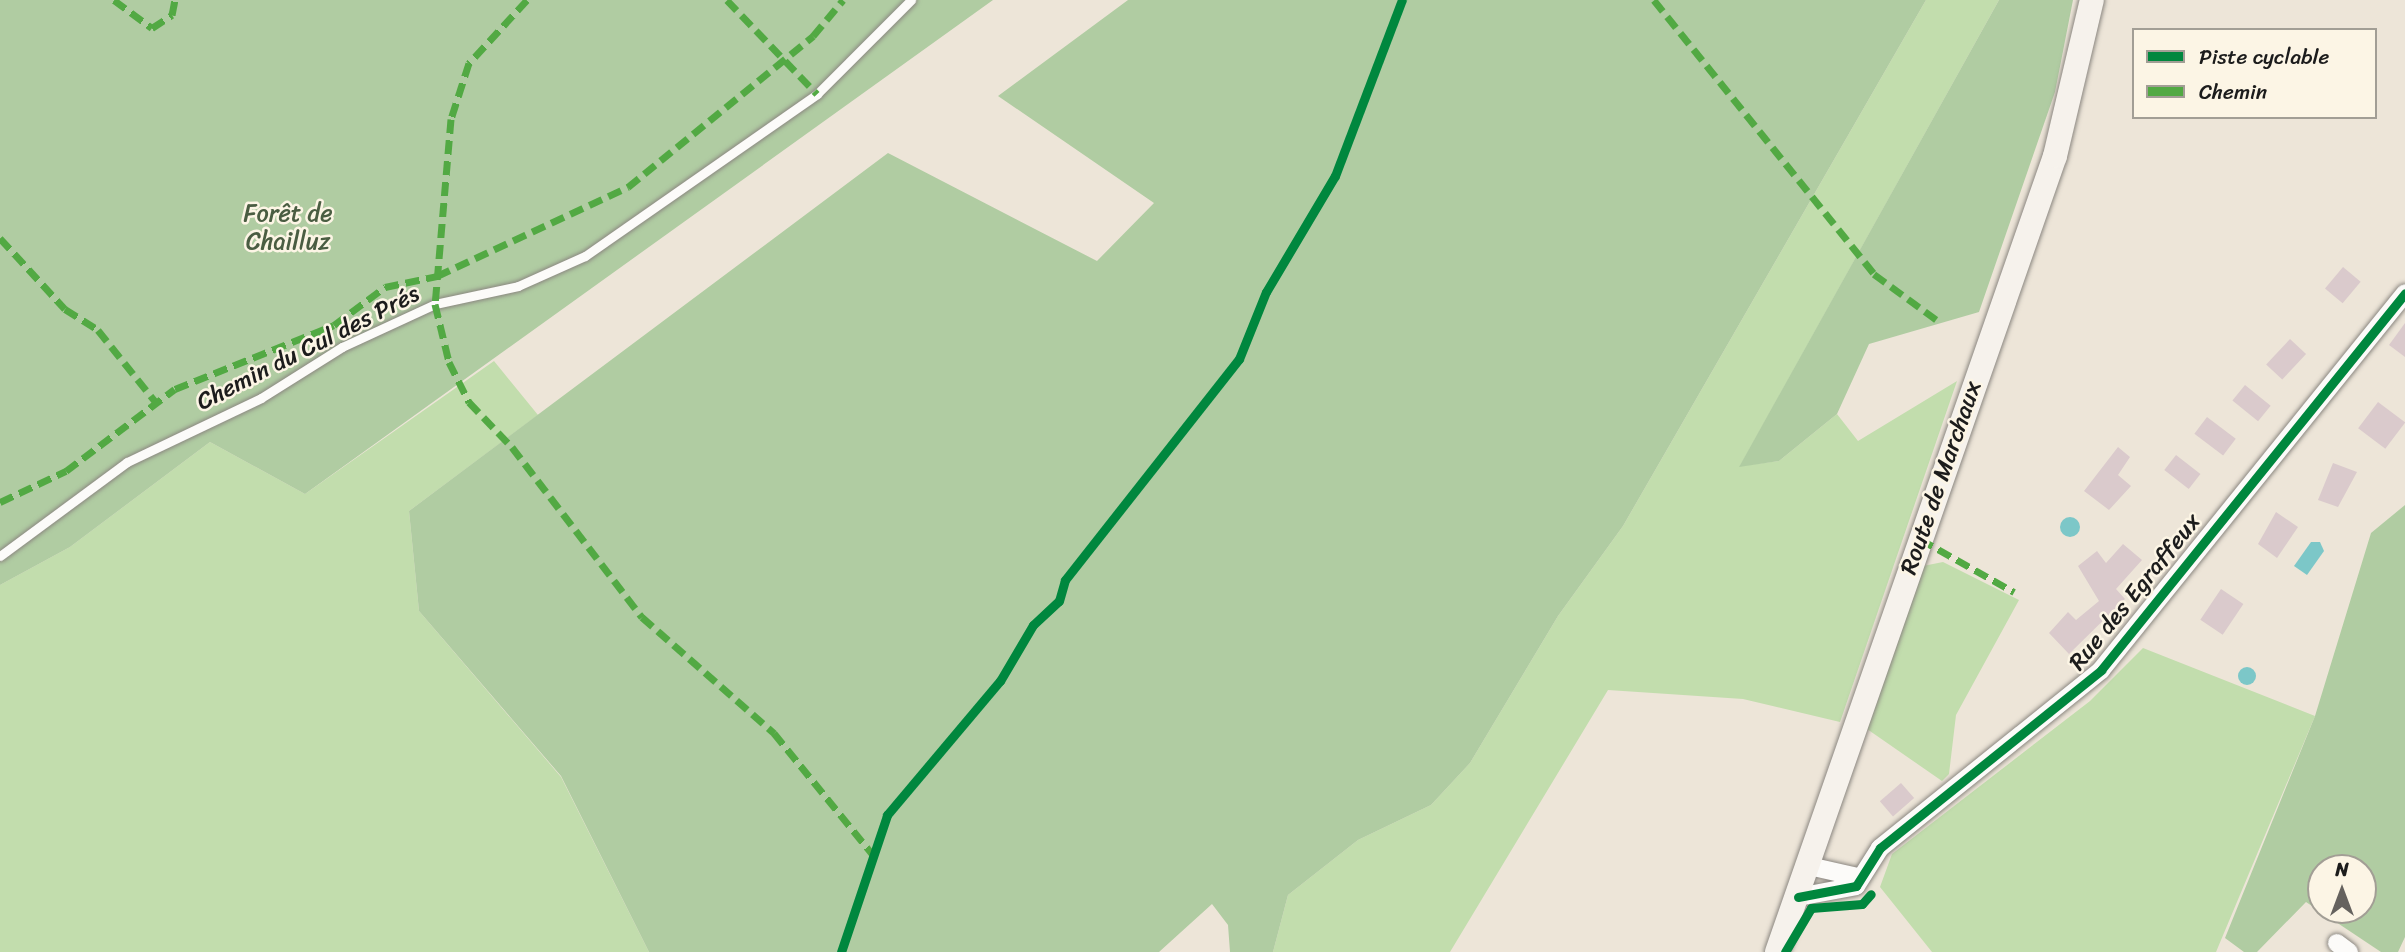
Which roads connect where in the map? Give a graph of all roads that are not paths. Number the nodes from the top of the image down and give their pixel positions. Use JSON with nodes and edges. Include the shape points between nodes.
{"nodes":[{"id":1,"x":911,"y":0,"type":"edge"},
{"id":2,"x":2092,"y":0,"type":"edge"},
{"id":3,"x":2405,"y":293,"type":"edge"},
{"id":4,"x":0,"y":556,"type":"edge"},
{"id":5,"x":1809,"y":866,"type":"junction"},
{"id":6,"x":1858,"y":877,"type":"junction"},
{"id":7,"x":1798,"y":897,"type":"junction"},
{"id":8,"x":1777,"y":952,"type":"edge"}],
"edges":[{"from":1,"to":4,"type":"lane","name":"Chemin du Cul des Prés","via":[[817,94],[585,256],[518,286],[435,304],[342,347],[261,398],[127,462]]},
{"from":2,"to":5,"type":"main road","name":"Route de Marchaux","via":[[2054,156]]},
{"from":3,"to":6,"type":"street","name":"Rue des Egraffeux","via":[[2101,670],[1880,848]]},
{"from":5,"to":6,"type":"street"},
{"from":5,"to":7,"type":"main road","name":"Route de Marchaux"},
{"from":6,"to":7,"type":"street","via":[[1843,891]]},
{"from":7,"to":8,"type":"main road","name":"Route de Marchaux"}]}
